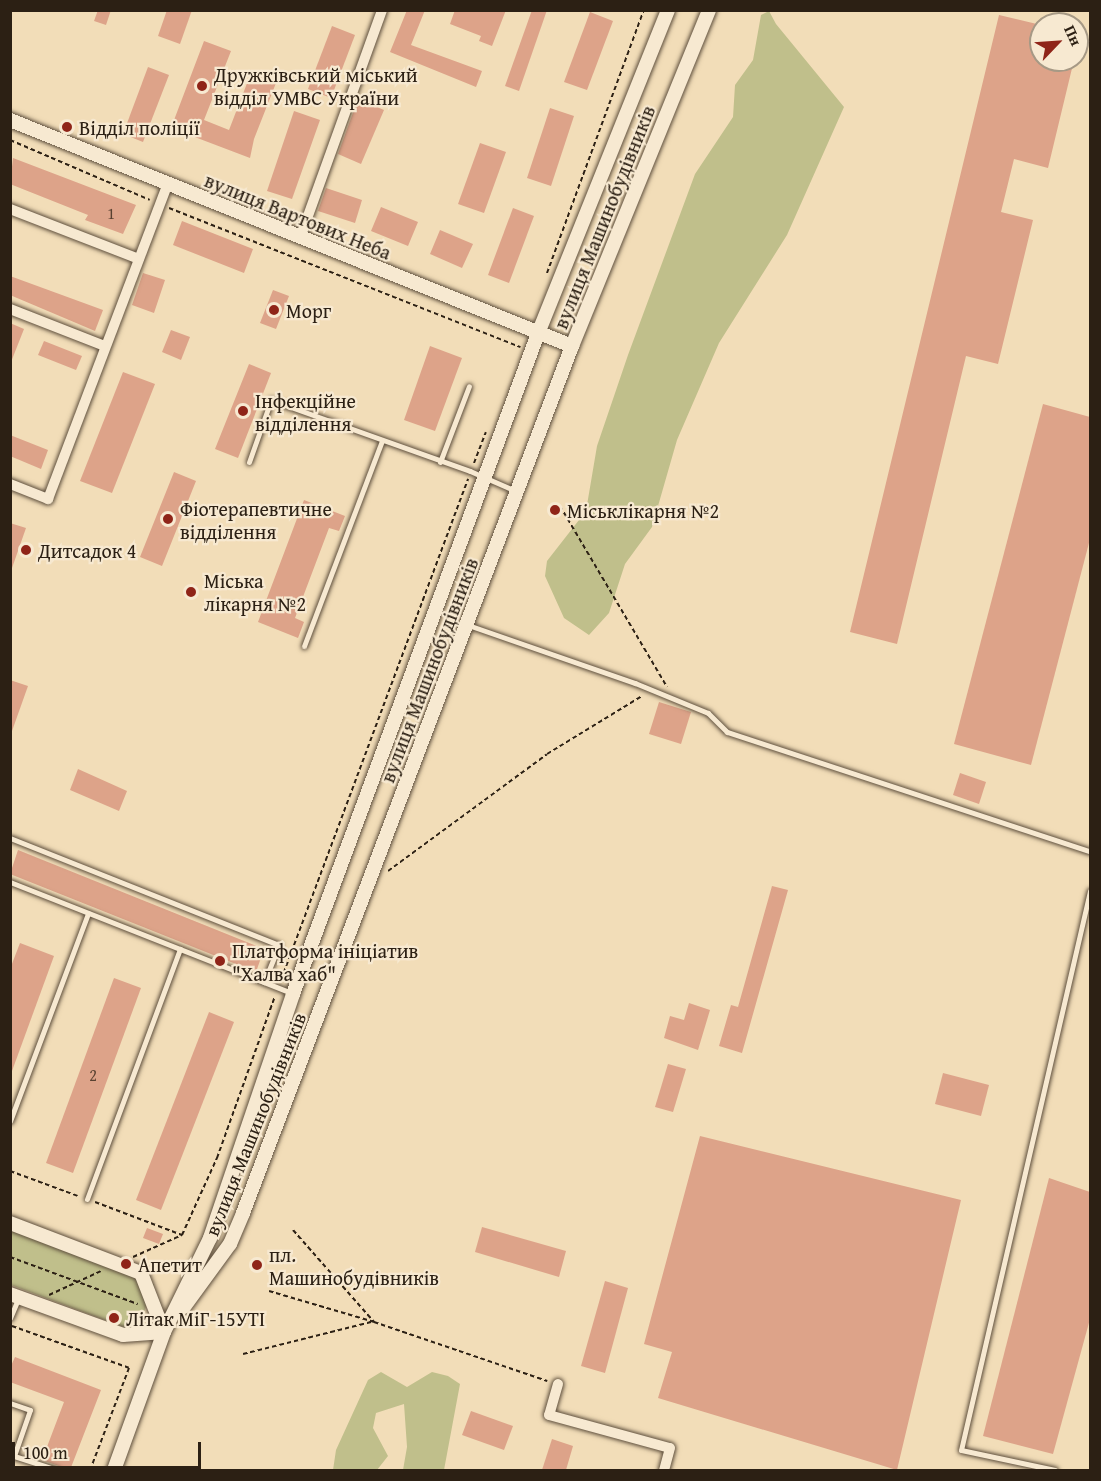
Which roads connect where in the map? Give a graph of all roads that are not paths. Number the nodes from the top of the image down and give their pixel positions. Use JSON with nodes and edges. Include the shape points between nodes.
{"nodes":[{"id":1,"x":382,"y":10,"type":"edge"},
{"id":2,"x":668,"y":10,"type":"edge"},
{"id":3,"x":710,"y":10,"type":"edge"},
{"id":4,"x":10,"y":120,"type":"edge"},
{"id":5,"x":167,"y":184,"type":"junction"},
{"id":6,"x":10,"y":209,"type":"edge"},
{"id":7,"x":300,"y":238,"type":"junction"},
{"id":8,"x":139,"y":259,"type":"junction"},
{"id":9,"x":10,"y":309,"type":"edge"},
{"id":10,"x":532,"y":331,"type":"junction"},
{"id":11,"x":105,"y":346,"type":"junction"},
{"id":12,"x":572,"y":346,"type":"junction"},
{"id":13,"x":469,"y":386,"type":"dead end"},
{"id":14,"x":382,"y":441,"type":"junction"},
{"id":15,"x":249,"y":462,"type":"dead end"},
{"id":16,"x":440,"y":462,"type":"junction"},
{"id":17,"x":484,"y":478,"type":"junction"},
{"id":18,"x":10,"y":484,"type":"edge"},
{"id":19,"x":517,"y":491,"type":"junction"},
{"id":20,"x":467,"y":624,"type":"junction"},
{"id":21,"x":304,"y":646,"type":"dead end"},
{"id":22,"x":10,"y":838,"type":"edge"},
{"id":23,"x":1090,"y":851,"type":"edge"},
{"id":24,"x":10,"y":882,"type":"edge"},
{"id":25,"x":1090,"y":891,"type":"edge"},
{"id":26,"x":88,"y":913,"type":"junction"},
{"id":27,"x":180,"y":949,"type":"junction"},
{"id":28,"x":264,"y":982,"type":"junction"},
{"id":29,"x":293,"y":994,"type":"junction"},
{"id":30,"x":10,"y":1121,"type":"edge"},
{"id":31,"x":87,"y":1199,"type":"dead end"},
{"id":32,"x":10,"y":1223,"type":"edge"},
{"id":33,"x":15,"y":1295,"type":"edge"},
{"id":34,"x":10,"y":1318,"type":"edge"},
{"id":35,"x":164,"y":1332,"type":"junction"},
{"id":36,"x":558,"y":1384,"type":"road end"},
{"id":37,"x":10,"y":1403,"type":"edge"},
{"id":38,"x":12,"y":1458,"type":"edge"},
{"id":39,"x":57,"y":1470,"type":"edge"},
{"id":40,"x":114,"y":1470,"type":"edge"},
{"id":41,"x":664,"y":1470,"type":"edge"},
{"id":42,"x":1055,"y":1470,"type":"edge"}],
"edges":[{"from":1,"to":7,"type":"street"},
{"from":2,"to":10,"type":"street","name":"вулиця Машинобудівників"},
{"from":3,"to":12,"type":"street","name":"вулиця Машинобудівників"},
{"from":4,"to":5,"type":"street","name":"вулиця Вартових Неба"},
{"from":5,"to":7,"type":"street","name":"вулиця Вартових Неба"},
{"from":5,"to":8,"type":"street"},
{"from":6,"to":8,"type":"street"},
{"from":7,"to":10,"type":"street","name":"вулиця Вартових Неба"},
{"from":8,"to":11,"type":"street"},
{"from":9,"to":11,"type":"street"},
{"from":10,"to":12,"type":"street","name":"вулиця Вартових Неба"},
{"from":10,"to":17,"type":"street","name":"вулиця Машинобудівників"},
{"from":11,"to":18,"type":"street","via":[[48,499]]},
{"from":12,"to":19,"type":"street","name":"вулиця Машинобудівників"},
{"from":13,"to":16,"type":"lane"},
{"from":14,"to":15,"type":"lane","via":[[271,400]]},
{"from":14,"to":16,"type":"lane"},
{"from":14,"to":21,"type":"lane"},
{"from":16,"to":17,"type":"lane"},
{"from":17,"to":19,"type":"lane"},
{"from":17,"to":29,"type":"street","name":"вулиця Машинобудівників"},
{"from":19,"to":20,"type":"street","name":"вулиця Машинобудівників"},
{"from":20,"to":23,"type":"lane","via":[[708,713],[727,732]]},
{"from":20,"to":35,"type":"street","name":"вулиця Машинобудівників","via":[[230,1244]]},
{"from":22,"to":28,"type":"lane","via":[[279,945]]},
{"from":24,"to":26,"type":"lane"},
{"from":25,"to":42,"type":"lane","via":[[961,1450]]},
{"from":26,"to":27,"type":"lane"},
{"from":26,"to":30,"type":"lane"},
{"from":27,"to":28,"type":"lane"},
{"from":27,"to":31,"type":"lane"},
{"from":28,"to":29,"type":"lane"},
{"from":29,"to":35,"type":"street","name":"вулиця Машинобудівників","via":[[210,1238]]},
{"from":32,"to":35,"type":"street","via":[[141,1273]]},
{"from":33,"to":34,"type":"lane"},
{"from":33,"to":35,"type":"street","via":[[123,1335]]},
{"from":35,"to":40,"type":"street","name":"вулиця Машинобудівників"},
{"from":36,"to":41,"type":"street","via":[[549,1415],[670,1448]]},
{"from":37,"to":38,"type":"lane","via":[[30,1410]]},
{"from":38,"to":39,"type":"lane"}]}
